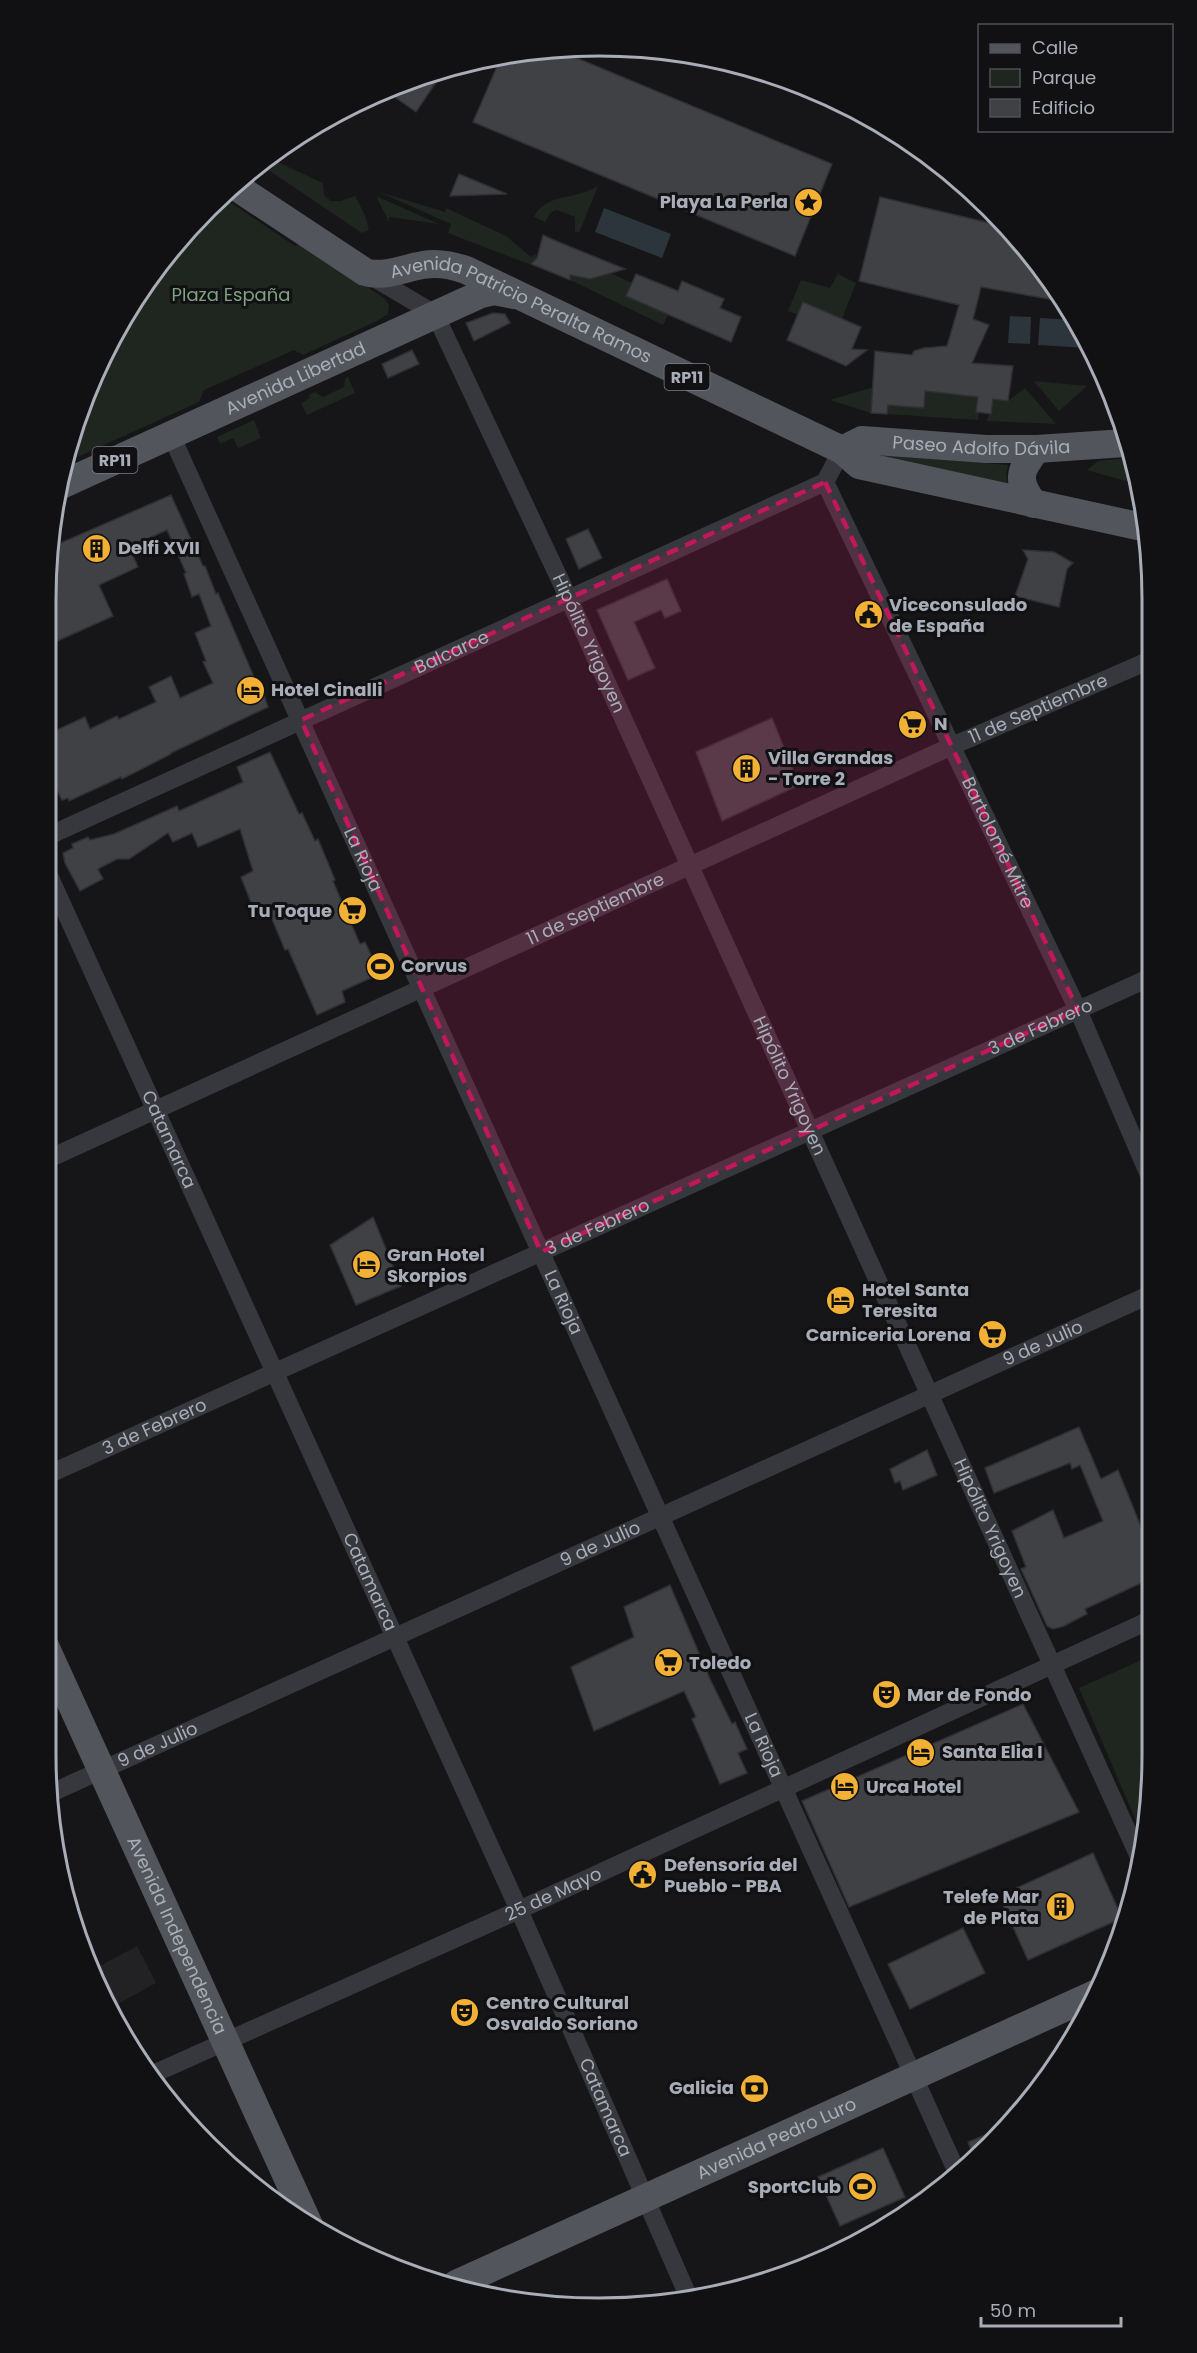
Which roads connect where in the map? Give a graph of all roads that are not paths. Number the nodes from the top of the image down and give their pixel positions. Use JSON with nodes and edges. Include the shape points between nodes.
{"nodes":[{"id":1,"x":240,"y":190,"type":"edge"},
{"id":2,"x":365,"y":272,"type":"junction"},
{"id":3,"x":533,"y":303,"type":"junction"},
{"id":4,"x":435,"y":314,"type":"junction"},
{"id":5,"x":171,"y":435,"type":"junction"},
{"id":6,"x":1119,"y":443,"type":"edge"},
{"id":7,"x":1037,"y":448,"type":"junction"},
{"id":8,"x":842,"y":450,"type":"junction"},
{"id":9,"x":69,"y":482,"type":"edge"},
{"id":10,"x":825,"y":482,"type":"junction"},
{"id":11,"x":1034,"y":504,"type":"junction"},
{"id":12,"x":1137,"y":526,"type":"edge"},
{"id":13,"x":569,"y":599,"type":"junction"},
{"id":14,"x":1142,"y":665,"type":"edge"},
{"id":15,"x":301,"y":720,"type":"junction"},
{"id":16,"x":952,"y":746,"type":"junction"},
{"id":17,"x":56,"y":832,"type":"edge"},
{"id":18,"x":691,"y":866,"type":"junction"},
{"id":19,"x":56,"y":891,"type":"edge"},
{"id":20,"x":1142,"y":981,"type":"edge"},
{"id":21,"x":422,"y":988,"type":"junction"},
{"id":22,"x":1078,"y":1010,"type":"junction"},
{"id":23,"x":156,"y":1111,"type":"junction"},
{"id":24,"x":810,"y":1130,"type":"junction"},
{"id":25,"x":56,"y":1156,"type":"edge"},
{"id":26,"x":1142,"y":1159,"type":"edge"},
{"id":27,"x":541,"y":1252,"type":"junction"},
{"id":28,"x":1142,"y":1298,"type":"edge"},
{"id":29,"x":274,"y":1372,"type":"junction"},
{"id":30,"x":929,"y":1394,"type":"junction"},
{"id":31,"x":56,"y":1471,"type":"edge"},
{"id":32,"x":660,"y":1515,"type":"junction"},
{"id":33,"x":1142,"y":1624,"type":"edge"},
{"id":34,"x":394,"y":1638,"type":"junction"},
{"id":35,"x":1052,"y":1664,"type":"junction"},
{"id":36,"x":56,"y":1670,"type":"edge"},
{"id":37,"x":101,"y":1770,"type":"junction"},
{"id":38,"x":784,"y":1789,"type":"junction"},
{"id":39,"x":57,"y":1790,"type":"edge"},
{"id":40,"x":1134,"y":1845,"type":"edge"},
{"id":41,"x":519,"y":1910,"type":"junction"},
{"id":42,"x":1084,"y":1999,"type":"edge"},
{"id":43,"x":227,"y":2041,"type":"junction"},
{"id":44,"x":158,"y":2072,"type":"edge"},
{"id":45,"x":914,"y":2076,"type":"junction"},
{"id":46,"x":954,"y":2165,"type":"edge"},
{"id":47,"x":646,"y":2199,"type":"junction"},
{"id":48,"x":302,"y":2209,"type":"edge"},
{"id":49,"x":464,"y":2280,"type":"edge"},
{"id":50,"x":686,"y":2290,"type":"edge"}],
"edges":[{"from":1,"to":2,"type":"main road","name":"Avenida Patricio Peralta Ramos"},
{"from":2,"to":3,"type":"main road","name":"Avenida Patricio Peralta Ramos","number":"RP11","via":[[378,275],[423,265],[452,266]]},
{"from":2,"to":4,"type":"street","name":"Avenida Patricio Peralta Ramos"},
{"from":3,"to":4,"type":"main road","name":"Avenida Libertad","number":"RP11","via":[[495,291]]},
{"from":3,"to":8,"type":"main road","name":"Avenida Patricio Peralta Ramos","number":"RP11"},
{"from":4,"to":5,"type":"main road","name":"Avenida Libertad","number":"RP11"},
{"from":4,"to":13,"type":"street","name":"Hipólito Yrigoyen"},
{"from":5,"to":9,"type":"main road","name":"Avenida Libertad","number":"RP11"},
{"from":5,"to":15,"type":"street","name":"La Rioja"},
{"from":6,"to":7,"type":"main road","name":"Paseo Adolfo Dávila"},
{"from":7,"to":8,"type":"main road","name":"Paseo Adolfo Dávila","via":[[986,449],[862,440]]},
{"from":7,"to":11,"type":"main road","via":[[1022,469],[1021,478],[1022,487]]},
{"from":8,"to":10,"type":"street"},
{"from":8,"to":11,"type":"main road","name":"Avenida Patricio Peralta Ramos","number":"RP11","via":[[859,465]]},
{"from":10,"to":13,"type":"street","name":"Balcarce"},
{"from":10,"to":16,"type":"street","name":"Bartolomé Mitre"},
{"from":11,"to":12,"type":"main road","name":"Avenida Patricio Peralta Ramos","number":"RP11"},
{"from":13,"to":15,"type":"street","name":"Balcarce"},
{"from":13,"to":18,"type":"street","name":"Hipólito Yrigoyen"},
{"from":14,"to":16,"type":"street","name":"11 de Septiembre"},
{"from":15,"to":17,"type":"street","name":"Balcarce"},
{"from":15,"to":21,"type":"street","name":"La Rioja"},
{"from":16,"to":18,"type":"street","name":"11 de Septiembre"},
{"from":16,"to":22,"type":"street","name":"Bartolomé Mitre"},
{"from":18,"to":21,"type":"street","name":"11 de Septiembre"},
{"from":18,"to":24,"type":"street","name":"Hipólito Yrigoyen"},
{"from":19,"to":23,"type":"street","name":"Catamarca"},
{"from":20,"to":22,"type":"street","name":"3 de Febrero"},
{"from":21,"to":23,"type":"street","name":"11 de Septiembre"},
{"from":21,"to":27,"type":"street","name":"La Rioja"},
{"from":22,"to":24,"type":"street","name":"3 de Febrero"},
{"from":22,"to":26,"type":"street","name":"Bartolomé Mitre"},
{"from":23,"to":25,"type":"street","name":"11 de Septiembre"},
{"from":23,"to":29,"type":"street","name":"Catamarca"},
{"from":24,"to":27,"type":"street","name":"3 de Febrero"},
{"from":24,"to":30,"type":"street","name":"Hipólito Yrigoyen"},
{"from":27,"to":29,"type":"street","name":"3 de Febrero"},
{"from":27,"to":32,"type":"street","name":"La Rioja"},
{"from":28,"to":30,"type":"street","name":"9 de Julio"},
{"from":29,"to":31,"type":"street","name":"3 de Febrero"},
{"from":29,"to":34,"type":"street","name":"Catamarca"},
{"from":30,"to":32,"type":"street","name":"9 de Julio"},
{"from":30,"to":35,"type":"street","name":"Hipólito Yrigoyen"},
{"from":32,"to":34,"type":"street","name":"9 de Julio"},
{"from":32,"to":38,"type":"street","name":"La Rioja"},
{"from":33,"to":35,"type":"street","name":"25 de Mayo"},
{"from":34,"to":37,"type":"street","name":"9 de Julio"},
{"from":34,"to":41,"type":"street","name":"Catamarca"},
{"from":35,"to":38,"type":"street","name":"25 de Mayo"},
{"from":35,"to":40,"type":"street","name":"Hipólito Yrigoyen"},
{"from":36,"to":37,"type":"main road","name":"Avenida Independencia"},
{"from":37,"to":39,"type":"street","name":"9 de Julio"},
{"from":37,"to":43,"type":"main road","name":"Avenida Independencia"},
{"from":38,"to":41,"type":"street","name":"25 de Mayo"},
{"from":38,"to":45,"type":"street","name":"La Rioja"},
{"from":41,"to":43,"type":"street","name":"25 de Mayo"},
{"from":41,"to":47,"type":"street","name":"Catamarca"},
{"from":42,"to":45,"type":"main road","name":"Avenida Pedro Luro"},
{"from":43,"to":44,"type":"street","name":"25 de Mayo"},
{"from":43,"to":48,"type":"main road","name":"Avenida Independencia"},
{"from":45,"to":46,"type":"street","name":"La Rioja"},
{"from":45,"to":47,"type":"main road","name":"Avenida Pedro Luro"},
{"from":47,"to":49,"type":"main road","name":"Avenida Pedro Luro"},
{"from":47,"to":50,"type":"street","name":"Catamarca"}]}
